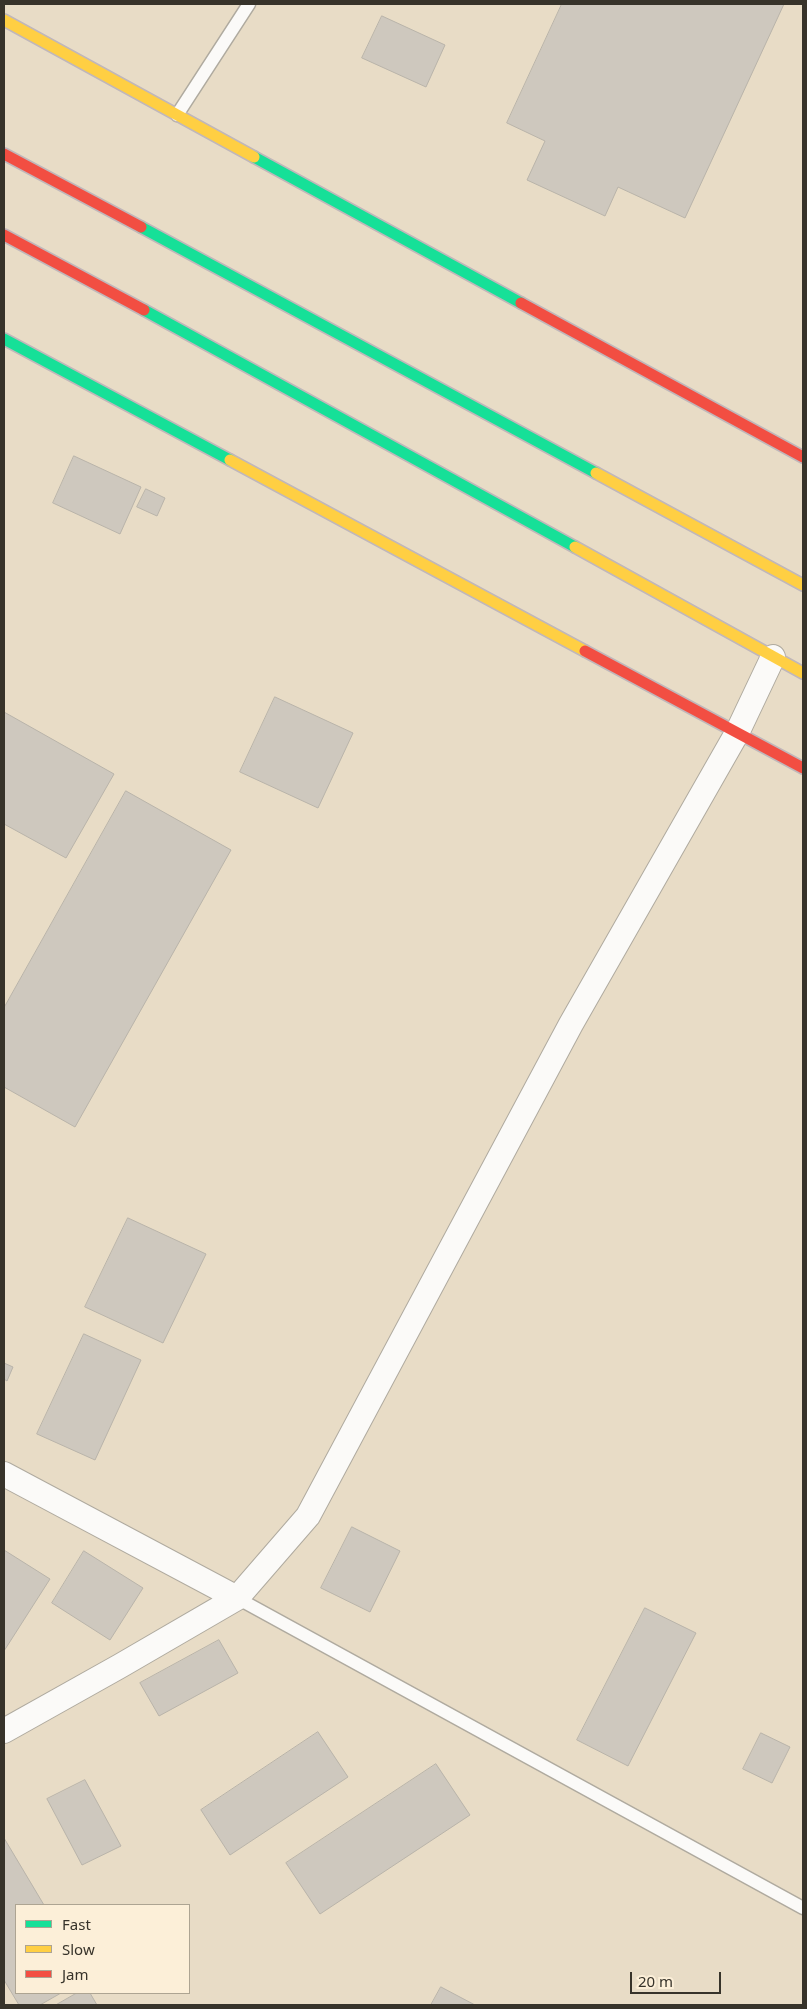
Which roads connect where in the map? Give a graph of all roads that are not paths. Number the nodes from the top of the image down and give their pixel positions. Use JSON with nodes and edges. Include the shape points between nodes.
{"nodes":[{"id":1,"x":250,"y":4,"type":"edge"},
{"id":2,"x":4,"y":20,"type":"edge"},
{"id":3,"x":177,"y":115,"type":"junction"},
{"id":4,"x":4,"y":154,"type":"edge"},
{"id":5,"x":4,"y":235,"type":"edge"},
{"id":6,"x":4,"y":338,"type":"edge"},
{"id":7,"x":803,"y":457,"type":"edge"},
{"id":8,"x":803,"y":585,"type":"edge"},
{"id":9,"x":773,"y":657,"type":"junction"},
{"id":10,"x":803,"y":673,"type":"edge"},
{"id":11,"x":736,"y":732,"type":"junction"},
{"id":12,"x":803,"y":768,"type":"edge"},
{"id":13,"x":4,"y":1474,"type":"edge"},
{"id":14,"x":237,"y":1598,"type":"junction"},
{"id":15,"x":4,"y":1731,"type":"edge"},
{"id":16,"x":803,"y":1908,"type":"edge"}],
"edges":[{"from":1,"to":3,"type":"lane"},
{"from":2,"to":3,"type":"main road"},
{"from":3,"to":7,"type":"main road"},
{"from":4,"to":8,"type":"main road"},
{"from":5,"to":9,"type":"main road","via":[[247,365]]},
{"from":6,"to":11,"type":"main road"},
{"from":9,"to":10,"type":"main road"},
{"from":9,"to":11,"type":"street"},
{"from":11,"to":12,"type":"main road"},
{"from":11,"to":14,"type":"street","via":[[571,1024],[308,1516]]},
{"from":13,"to":14,"type":"street"},
{"from":14,"to":15,"type":"street"},
{"from":14,"to":16,"type":"lane"}]}
